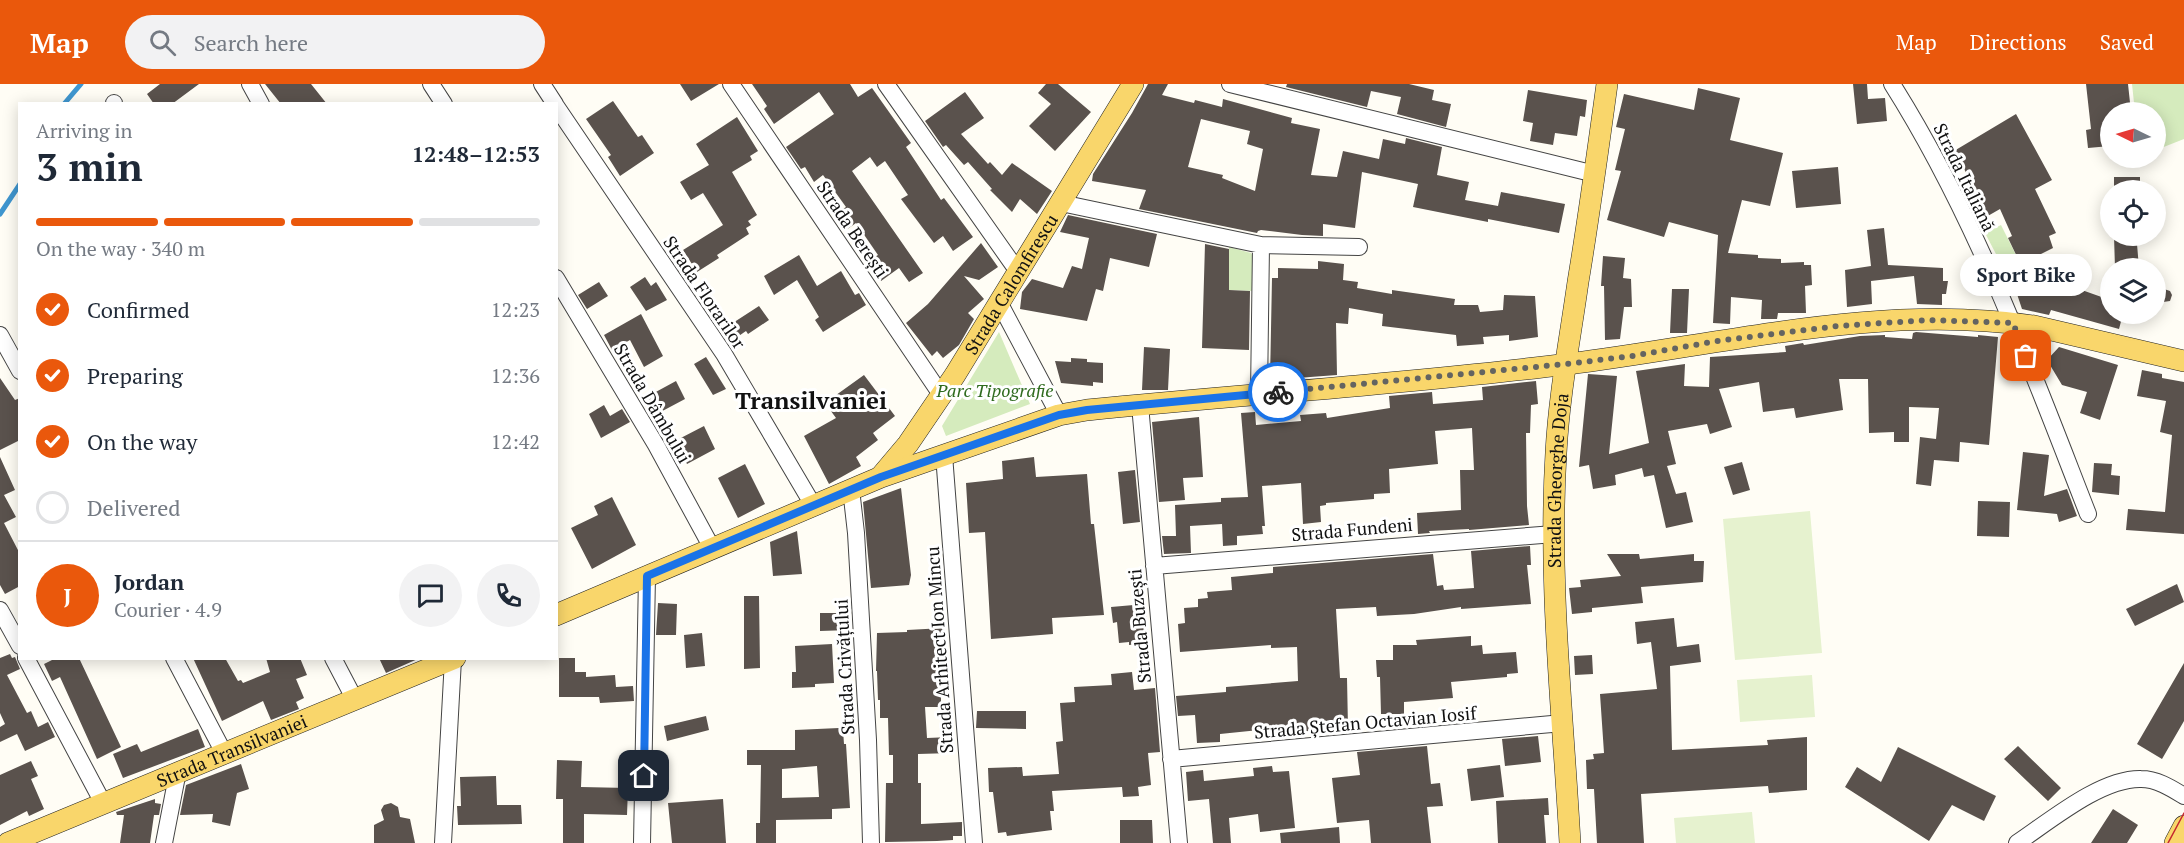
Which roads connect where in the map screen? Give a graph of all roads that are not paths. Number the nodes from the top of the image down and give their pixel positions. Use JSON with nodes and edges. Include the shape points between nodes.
{"nodes":[{"id":1,"x":250,"y":84,"type":"edge"},
{"id":2,"x":431,"y":84,"type":"edge"},
{"id":3,"x":542,"y":84,"type":"edge"},
{"id":4,"x":730,"y":84,"type":"edge"},
{"id":5,"x":886,"y":84,"type":"edge"},
{"id":6,"x":1132,"y":84,"type":"edge"},
{"id":7,"x":1230,"y":84,"type":"edge"},
{"id":8,"x":1607,"y":84,"type":"edge"},
{"id":9,"x":1892,"y":84,"type":"edge"},
{"id":10,"x":260,"y":102,"type":"edge"},
{"id":11,"x":443,"y":102,"type":"edge"},
{"id":12,"x":554,"y":102,"type":"edge"},
{"id":13,"x":558,"y":108,"type":"edge"},
{"id":14,"x":1595,"y":174,"type":"junction"},
{"id":15,"x":1061,"y":203,"type":"junction"},
{"id":16,"x":1261,"y":245,"type":"junction"},
{"id":17,"x":1359,"y":247,"type":"dead end"},
{"id":18,"x":1019,"y":273,"type":"junction"},
{"id":19,"x":558,"y":281,"type":"edge"},
{"id":20,"x":1000,"y":304,"type":"junction"},
{"id":21,"x":2013,"y":323,"type":"junction"},
{"id":22,"x":0,"y":335,"type":"edge"},
{"id":23,"x":2184,"y":361,"type":"edge"},
{"id":24,"x":1566,"y":364,"type":"junction"},
{"id":25,"x":18,"y":367,"type":"edge"},
{"id":26,"x":1259,"y":394,"type":"junction"},
{"id":27,"x":942,"y":396,"type":"junction"},
{"id":28,"x":1140,"y":405,"type":"junction"},
{"id":29,"x":1059,"y":415,"type":"junction"},
{"id":30,"x":944,"y":454,"type":"junction"},
{"id":31,"x":881,"y":477,"type":"junction"},
{"id":32,"x":850,"y":489,"type":"junction"},
{"id":33,"x":813,"y":505,"type":"junction"},
{"id":34,"x":2088,"y":514,"type":"dead end"},
{"id":35,"x":1554,"y":534,"type":"junction"},
{"id":36,"x":712,"y":548,"type":"junction"},
{"id":37,"x":1154,"y":566,"type":"junction"},
{"id":38,"x":647,"y":576,"type":"junction"},
{"id":39,"x":0,"y":610,"type":"edge"},
{"id":40,"x":558,"y":614,"type":"edge"},
{"id":41,"x":18,"y":642,"type":"edge"},
{"id":42,"x":27,"y":660,"type":"edge"},
{"id":43,"x":175,"y":660,"type":"edge"},
{"id":44,"x":334,"y":660,"type":"edge"},
{"id":45,"x":448,"y":660,"type":"edge"},
{"id":46,"x":454,"y":660,"type":"edge"},
{"id":47,"x":424,"y":664,"type":"edge"},
{"id":48,"x":355,"y":700,"type":"junction"},
{"id":49,"x":1563,"y":723,"type":"junction"},
{"id":50,"x":224,"y":753,"type":"junction"},
{"id":51,"x":1171,"y":759,"type":"junction"},
{"id":52,"x":178,"y":771,"type":"junction"},
{"id":53,"x":2184,"y":796,"type":"edge"},
{"id":54,"x":103,"y":803,"type":"junction"},
{"id":55,"x":2184,"y":826,"type":"edge"},
{"id":56,"x":8,"y":843,"type":"edge"},
{"id":57,"x":164,"y":843,"type":"edge"},
{"id":58,"x":443,"y":843,"type":"edge"},
{"id":59,"x":642,"y":843,"type":"edge"},
{"id":60,"x":871,"y":843,"type":"edge"},
{"id":61,"x":974,"y":843,"type":"edge"},
{"id":62,"x":1179,"y":843,"type":"edge"},
{"id":63,"x":1570,"y":843,"type":"edge"},
{"id":64,"x":2017,"y":843,"type":"edge"},
{"id":65,"x":2175,"y":843,"type":"edge"}],
"edges":[{"from":1,"to":10,"type":"street"},
{"from":2,"to":11,"type":"street"},
{"from":3,"to":12,"type":"street","name":"Strada Florarilor"},
{"from":4,"to":27,"type":"street","name":"Strada Berești"},
{"from":5,"to":18,"type":"street"},
{"from":6,"to":15,"type":"main road","name":"Strada Calomfirescu"},
{"from":7,"to":14,"type":"street"},
{"from":8,"to":14,"type":"main road","name":"Strada Gheorghe Doja"},
{"from":9,"to":21,"type":"street","name":"Strada Italiană","via":[[1948,185]]},
{"from":13,"to":33,"type":"street","name":"Strada Florarilor","via":[[724,354]]},
{"from":14,"to":24,"type":"main road","name":"Strada Gheorghe Doja"},
{"from":15,"to":16,"type":"street"},
{"from":15,"to":18,"type":"main road","name":"Strada Calomfirescu"},
{"from":16,"to":17,"type":"street"},
{"from":16,"to":26,"type":"street"},
{"from":18,"to":20,"type":"main road","name":"Strada Calomfirescu"},
{"from":19,"to":36,"type":"street","name":"Strada Dâmbului","via":[[656,445]]},
{"from":20,"to":27,"type":"main road","name":"Strada Calomfirescu"},
{"from":20,"to":29,"type":"street"},
{"from":21,"to":23,"type":"main road"},
{"from":21,"to":24,"type":"main road","via":[[1929,320],[1838,326]]},
{"from":21,"to":34,"type":"street","name":"Strada Italiană"},
{"from":22,"to":25,"type":"street"},
{"from":24,"to":26,"type":"main road"},
{"from":24,"to":35,"type":"main road","name":"Strada Gheorghe Doja","via":[[1556,451]]},
{"from":26,"to":28,"type":"main road"},
{"from":27,"to":31,"type":"main road","name":"Strada Calomfirescu"},
{"from":28,"to":29,"type":"main road"},
{"from":28,"to":37,"type":"street","name":"Strada Buzești"},
{"from":29,"to":30,"type":"main road"},
{"from":30,"to":31,"type":"main road"},
{"from":30,"to":61,"type":"street","name":"Strada Arhitect Ion Mincu"},
{"from":31,"to":32,"type":"main road"},
{"from":32,"to":33,"type":"main road"},
{"from":32,"to":60,"type":"street","name":"Strada Crivățului","via":[[857,545]]},
{"from":33,"to":36,"type":"main road"},
{"from":35,"to":37,"type":"street","name":"Strada Fundeni"},
{"from":35,"to":49,"type":"main road","name":"Strada Gheorghe Doja"},
{"from":36,"to":38,"type":"main road"},
{"from":37,"to":51,"type":"street","name":"Strada Buzești"},
{"from":38,"to":40,"type":"main road"},
{"from":38,"to":59,"type":"street"},
{"from":39,"to":41,"type":"street"},
{"from":42,"to":54,"type":"street"},
{"from":43,"to":50,"type":"street"},
{"from":44,"to":48,"type":"street"},
{"from":45,"to":47,"type":"main road","name":"Strada Transilvaniei"},
{"from":46,"to":58,"type":"street"},
{"from":47,"to":48,"type":"main road","name":"Strada Transilvaniei"},
{"from":48,"to":50,"type":"main road","name":"Strada Transilvaniei"},
{"from":49,"to":51,"type":"street","name":"Strada Ștefan Octavian Iosif"},
{"from":49,"to":63,"type":"main road","name":"Strada Gheorghe Doja"},
{"from":50,"to":52,"type":"main road","name":"Strada Transilvaniei"},
{"from":51,"to":62,"type":"street","name":"Strada Buzești"},
{"from":52,"to":54,"type":"main road","name":"Strada Transilvaniei"},
{"from":52,"to":57,"type":"street"},
{"from":53,"to":64,"type":"street","via":[[2158,782],[2118,781],[2099,789]]},
{"from":54,"to":56,"type":"main road","name":"Strada Transilvaniei"},
{"from":55,"to":65,"type":"main road"}]}
